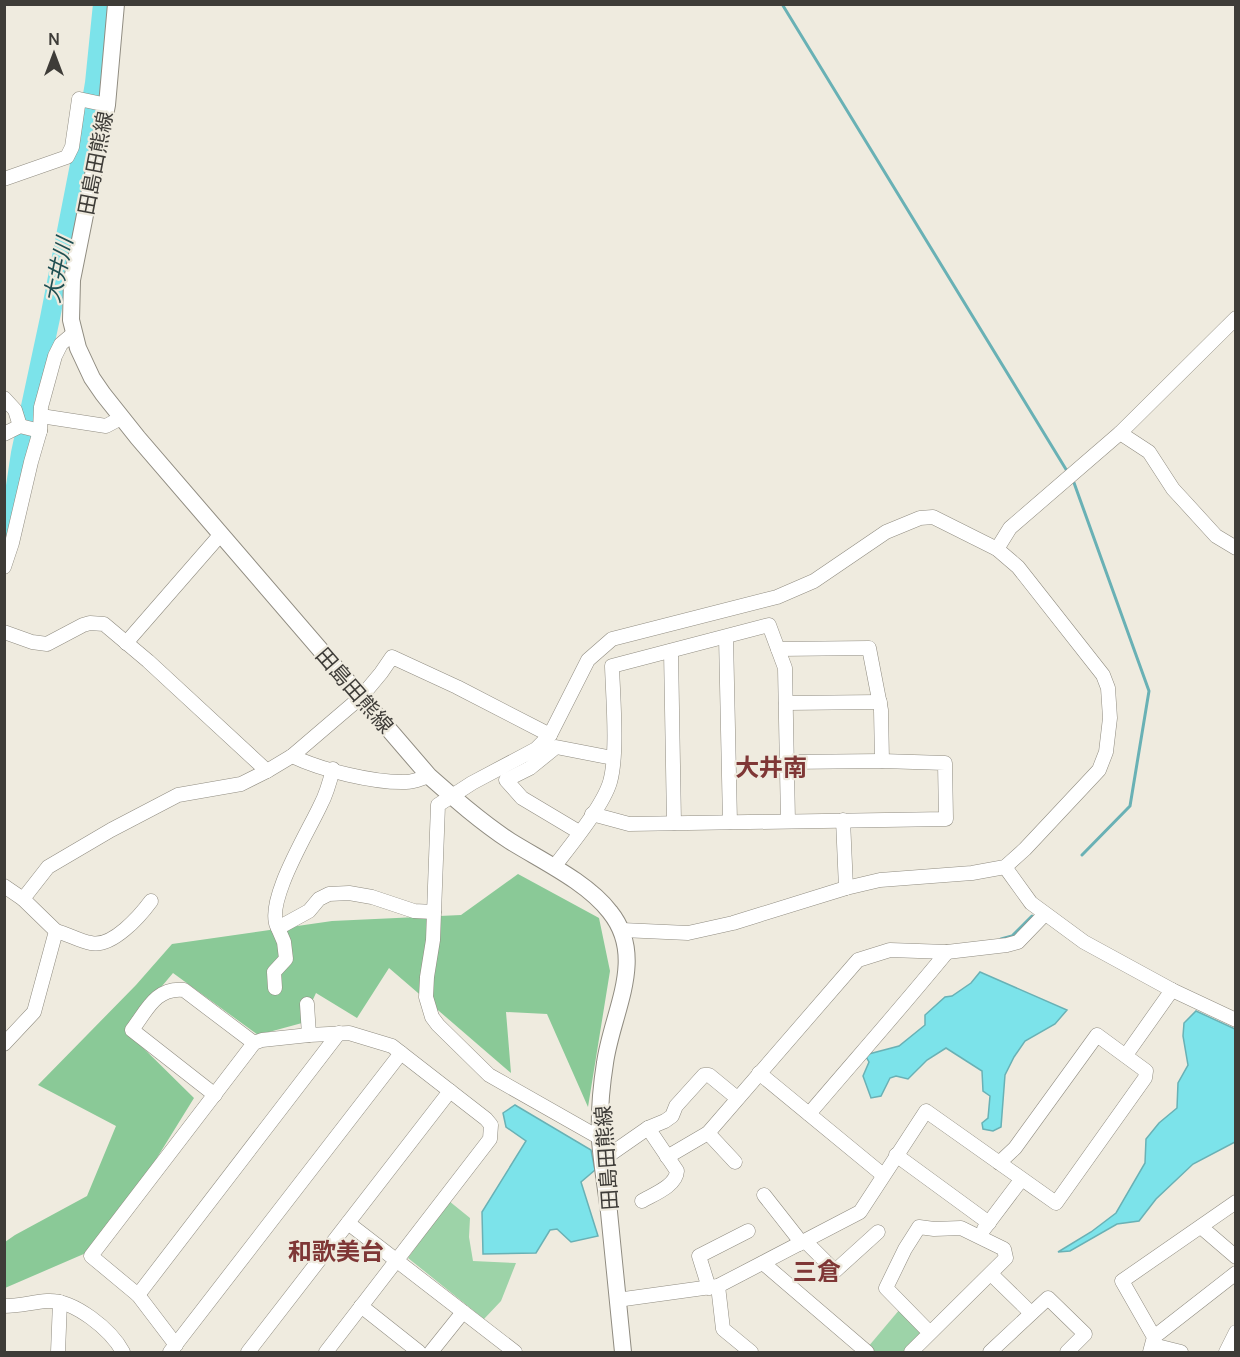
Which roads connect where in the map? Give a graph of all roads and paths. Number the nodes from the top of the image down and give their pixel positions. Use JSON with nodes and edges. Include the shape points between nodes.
{"nodes":[{"id":1,"x":116,"y":4,"type":"edge"},
{"id":2,"x":107,"y":105,"type":"junction"},
{"id":3,"x":4,"y":179,"type":"edge"},
{"id":4,"x":1236,"y":318,"type":"edge"},
{"id":5,"x":74,"y":333,"type":"junction"},
{"id":6,"x":4,"y":398,"type":"edge"},
{"id":7,"x":121,"y":418,"type":"junction"},
{"id":8,"x":40,"y":424,"type":"junction"},
{"id":9,"x":20,"y":426,"type":"junction"},
{"id":10,"x":1120,"y":433,"type":"junction"},
{"id":11,"x":4,"y":434,"type":"edge"},
{"id":12,"x":221,"y":534,"type":"junction"},
{"id":13,"x":1236,"y":548,"type":"edge"},
{"id":14,"x":997,"y":549,"type":"junction"},
{"id":15,"x":4,"y":567,"type":"edge"},
{"id":16,"x":4,"y":632,"type":"edge"},
{"id":17,"x":726,"y":637,"type":"junction"},
{"id":18,"x":126,"y":643,"type":"junction"},
{"id":19,"x":778,"y":649,"type":"junction"},
{"id":20,"x":671,"y":651,"type":"junction"},
{"id":21,"x":361,"y":697,"type":"junction"},
{"id":22,"x":880,"y":702,"type":"junction"},
{"id":23,"x":786,"y":704,"type":"junction"},
{"id":24,"x":550,"y":735,"type":"junction"},
{"id":25,"x":292,"y":756,"type":"junction"},
{"id":26,"x":613,"y":758,"type":"junction"},
{"id":27,"x":882,"y":761,"type":"junction"},
{"id":28,"x":787,"y":762,"type":"junction"},
{"id":29,"x":333,"y":769,"type":"junction"},
{"id":30,"x":267,"y":771,"type":"junction"},
{"id":31,"x":429,"y":776,"type":"junction"},
{"id":32,"x":451,"y":796,"type":"junction"},
{"id":33,"x":592,"y":814,"type":"junction"},
{"id":34,"x":843,"y":820,"type":"junction"},
{"id":35,"x":788,"y":821,"type":"junction"},
{"id":36,"x":730,"y":822,"type":"junction"},
{"id":37,"x":674,"y":823,"type":"junction"},
{"id":38,"x":579,"y":832,"type":"junction"},
{"id":39,"x":554,"y":867,"type":"junction"},
{"id":40,"x":1005,"y":867,"type":"junction"},
{"id":41,"x":4,"y":886,"type":"edge"},
{"id":42,"x":846,"y":888,"type":"junction"},
{"id":43,"x":23,"y":899,"type":"junction"},
{"id":44,"x":151,"y":901,"type":"dead end"},
{"id":45,"x":434,"y":912,"type":"junction"},
{"id":46,"x":1044,"y":915,"type":"junction"},
{"id":47,"x":278,"y":928,"type":"junction"},
{"id":48,"x":622,"y":930,"type":"junction"},
{"id":49,"x":56,"y":931,"type":"junction"},
{"id":50,"x":947,"y":952,"type":"junction"},
{"id":51,"x":275,"y":988,"type":"dead end"},
{"id":52,"x":1172,"y":990,"type":"junction"},
{"id":53,"x":307,"y":1004,"type":"dead end"},
{"id":54,"x":1234,"y":1015,"type":"edge"},
{"id":55,"x":339,"y":1033,"type":"junction"},
{"id":56,"x":309,"y":1035,"type":"junction"},
{"id":57,"x":254,"y":1043,"type":"junction"},
{"id":58,"x":4,"y":1044,"type":"edge"},
{"id":59,"x":401,"y":1053,"type":"junction"},
{"id":60,"x":1126,"y":1055,"type":"junction"},
{"id":61,"x":759,"y":1073,"type":"junction"},
{"id":62,"x":450,"y":1091,"type":"junction"},
{"id":63,"x":215,"y":1095,"type":"junction"},
{"id":64,"x":737,"y":1098,"type":"junction"},
{"id":65,"x":809,"y":1114,"type":"junction"},
{"id":66,"x":648,"y":1128,"type":"junction"},
{"id":67,"x":708,"y":1133,"type":"junction"},
{"id":68,"x":600,"y":1138,"type":"junction"},
{"id":69,"x":896,"y":1155,"type":"junction"},
{"id":70,"x":667,"y":1157,"type":"junction"},
{"id":71,"x":602,"y":1160,"type":"junction"},
{"id":72,"x":735,"y":1162,"type":"dead end"},
{"id":73,"x":999,"y":1163,"type":"junction"},
{"id":74,"x":882,"y":1175,"type":"junction"},
{"id":75,"x":1022,"y":1180,"type":"junction"},
{"id":76,"x":764,"y":1195,"type":"dead end"},
{"id":77,"x":642,"y":1201,"type":"dead end"},
{"id":78,"x":1236,"y":1202,"type":"edge"},
{"id":79,"x":348,"y":1223,"type":"junction"},
{"id":80,"x":989,"y":1223,"type":"junction"},
{"id":81,"x":1201,"y":1227,"type":"junction"},
{"id":82,"x":748,"y":1231,"type":"dead end"},
{"id":83,"x":878,"y":1232,"type":"dead end"},
{"id":84,"x":979,"y":1235,"type":"junction"},
{"id":85,"x":802,"y":1242,"type":"junction"},
{"id":86,"x":1236,"y":1257,"type":"edge"},
{"id":87,"x":396,"y":1261,"type":"junction"},
{"id":88,"x":763,"y":1263,"type":"junction"},
{"id":89,"x":991,"y":1274,"type":"junction"},
{"id":90,"x":1236,"y":1274,"type":"edge"},
{"id":91,"x":713,"y":1287,"type":"junction"},
{"id":92,"x":138,"y":1295,"type":"junction"},
{"id":93,"x":617,"y":1300,"type":"junction"},
{"id":94,"x":60,"y":1302,"type":"junction"},
{"id":95,"x":4,"y":1306,"type":"edge"},
{"id":96,"x":361,"y":1306,"type":"junction"},
{"id":97,"x":463,"y":1312,"type":"junction"},
{"id":98,"x":1031,"y":1313,"type":"junction"},
{"id":99,"x":1236,"y":1332,"type":"edge"},
{"id":100,"x":930,"y":1333,"type":"junction"},
{"id":101,"x":1152,"y":1345,"type":"edge"},
{"id":102,"x":173,"y":1349,"type":"edge"},
{"id":103,"x":331,"y":1351,"type":"edge"},
{"id":104,"x":508,"y":1351,"type":"edge"},
{"id":105,"x":58,"y":1353,"type":"edge"},
{"id":106,"x":123,"y":1353,"type":"edge"},
{"id":107,"x":248,"y":1353,"type":"edge"},
{"id":108,"x":419,"y":1353,"type":"edge"},
{"id":109,"x":431,"y":1353,"type":"edge"},
{"id":110,"x":622,"y":1353,"type":"edge"},
{"id":111,"x":751,"y":1353,"type":"edge"},
{"id":112,"x":867,"y":1353,"type":"edge"},
{"id":113,"x":911,"y":1353,"type":"edge"},
{"id":114,"x":990,"y":1353,"type":"edge"},
{"id":115,"x":1067,"y":1353,"type":"edge"},
{"id":116,"x":1181,"y":1353,"type":"edge"},
{"id":117,"x":1227,"y":1353,"type":"edge"}],
"edges":[{"from":1,"to":2,"type":"main road","name":"田島田熊線"},
{"from":2,"to":3,"type":"street","via":[[79,99],[67,157]]},
{"from":2,"to":5,"type":"main road","name":"田島田熊線","via":[[72,280]]},
{"from":4,"to":10,"type":"street"},
{"from":5,"to":7,"type":"main road","name":"田島田熊線","via":[[92,378]]},
{"from":5,"to":8,"type":"street","via":[[61,344],[55,356]]},
{"from":6,"to":9,"type":"street","via":[[15,410]]},
{"from":7,"to":8,"type":"street","via":[[106,426]]},
{"from":7,"to":12,"type":"main road","name":"田島田熊線"},
{"from":8,"to":9,"type":"street"},
{"from":8,"to":15,"type":"street"},
{"from":9,"to":11,"type":"street"},
{"from":10,"to":13,"type":"street","via":[[1149,452],[1179,496],[1216,536]]},
{"from":10,"to":14,"type":"street","via":[[1010,528]]},
{"from":12,"to":18,"type":"street"},
{"from":12,"to":21,"type":"main road","name":"田島田熊線"},
{"from":14,"to":24,"type":"street","via":[[933,517],[920,518],[886,532],[814,581],[777,597],[612,639],[588,660]]},
{"from":14,"to":40,"type":"street","via":[[1018,567],[1103,675],[1110,718],[1106,752],[1099,770]]},
{"from":16,"to":18,"type":"street","via":[[47,644],[83,625],[97,623],[104,624]]},
{"from":17,"to":19,"type":"street","via":[[770,625]]},
{"from":17,"to":20,"type":"street"},
{"from":17,"to":36,"type":"street"},
{"from":18,"to":30,"type":"street"},
{"from":19,"to":22,"type":"street","via":[[869,648]]},
{"from":19,"to":23,"type":"street","via":[[785,668]]},
{"from":20,"to":26,"type":"street","via":[[612,666]]},
{"from":20,"to":37,"type":"street"},
{"from":21,"to":24,"type":"street","via":[[392,657]]},
{"from":21,"to":25,"type":"street"},
{"from":21,"to":31,"type":"main road","name":"田島田熊線"},
{"from":22,"to":23,"type":"street"},
{"from":22,"to":27,"type":"street"},
{"from":23,"to":28,"type":"street"},
{"from":24,"to":32,"type":"street","via":[[536,749]]},
{"from":25,"to":29,"type":"street"},
{"from":25,"to":30,"type":"street"},
{"from":26,"to":33,"type":"street","via":[[610,782]]},
{"from":26,"to":38,"type":"street","via":[[556,747],[507,780],[522,798]]},
{"from":27,"to":28,"type":"street"},
{"from":27,"to":34,"type":"street","via":[[945,763],[946,819]]},
{"from":28,"to":35,"type":"street"},
{"from":29,"to":31,"type":"street","via":[[364,779],[408,782]]},
{"from":29,"to":47,"type":"street","via":[[322,803],[276,903],[274,921]]},
{"from":30,"to":43,"type":"street","via":[[241,784],[168,800],[48,867]]},
{"from":31,"to":32,"type":"main road","name":"田島田熊線"},
{"from":32,"to":39,"type":"main road","name":"田島田熊線","via":[[510,841]]},
{"from":32,"to":45,"type":"street","via":[[438,805]]},
{"from":33,"to":37,"type":"street","via":[[629,824]]},
{"from":33,"to":38,"type":"street"},
{"from":34,"to":35,"type":"street"},
{"from":34,"to":42,"type":"street"},
{"from":35,"to":36,"type":"street"},
{"from":36,"to":37,"type":"street"},
{"from":38,"to":39,"type":"street"},
{"from":39,"to":48,"type":"main road","name":"田島田熊線","via":[[594,896]]},
{"from":40,"to":42,"type":"street","via":[[880,880]]},
{"from":40,"to":46,"type":"street","via":[[1030,903]]},
{"from":41,"to":43,"type":"street"},
{"from":42,"to":48,"type":"street","via":[[688,933]]},
{"from":43,"to":49,"type":"street"},
{"from":44,"to":49,"type":"street","via":[[129,927],[103,942],[93,944]]},
{"from":45,"to":47,"type":"street","via":[[414,911],[349,893],[328,894],[309,911]]},
{"from":45,"to":68,"type":"street","via":[[426,997],[438,1024],[489,1075]]},
{"from":46,"to":50,"type":"street","via":[[1018,942]]},
{"from":46,"to":52,"type":"street","via":[[1084,942]]},
{"from":47,"to":51,"type":"street","via":[[286,959],[274,972]]},
{"from":48,"to":68,"type":"main road","name":"田島田熊線","via":[[627,944],[626,977],[604,1064]]},
{"from":49,"to":58,"type":"street","via":[[34,1012]]},
{"from":50,"to":61,"type":"street","via":[[890,950],[858,960]]},
{"from":50,"to":65,"type":"street"},
{"from":52,"to":54,"type":"street"},
{"from":52,"to":60,"type":"street"},
{"from":53,"to":56,"type":"street"},
{"from":55,"to":56,"type":"street"},
{"from":55,"to":59,"type":"street","via":[[392,1046]]},
{"from":55,"to":92,"type":"street"},
{"from":56,"to":57,"type":"street"},
{"from":57,"to":63,"type":"street"},
{"from":57,"to":63,"type":"street","via":[[184,990],[174,988],[160,993],[132,1030]]},
{"from":59,"to":62,"type":"street"},
{"from":59,"to":102,"type":"street"},
{"from":60,"to":73,"type":"street","via":[[1096,1035],[1015,1148]]},
{"from":60,"to":75,"type":"street","via":[[1146,1071],[1145,1078],[1056,1203]]},
{"from":61,"to":64,"type":"street"},
{"from":61,"to":65,"type":"street"},
{"from":62,"to":79,"type":"street"},
{"from":62,"to":87,"type":"street","via":[[491,1125],[490,1139]]},
{"from":63,"to":92,"type":"street","via":[[91,1256]]},
{"from":64,"to":66,"type":"street","via":[[704,1075],[672,1116]]},
{"from":64,"to":67,"type":"street"},
{"from":65,"to":74,"type":"street"},
{"from":66,"to":70,"type":"street"},
{"from":66,"to":71,"type":"street"},
{"from":67,"to":70,"type":"street"},
{"from":67,"to":72,"type":"street"},
{"from":68,"to":71,"type":"main road","name":"田島田熊線"},
{"from":69,"to":73,"type":"street","via":[[926,1111]]},
{"from":69,"to":74,"type":"street"},
{"from":69,"to":80,"type":"street"},
{"from":70,"to":77,"type":"street","via":[[677,1171],[674,1181]]},
{"from":71,"to":93,"type":"main road","name":"田島田熊線"},
{"from":73,"to":75,"type":"street"},
{"from":74,"to":85,"type":"street","via":[[860,1212]]},
{"from":75,"to":80,"type":"street"},
{"from":76,"to":85,"type":"street"},
{"from":78,"to":81,"type":"street"},
{"from":79,"to":87,"type":"street"},
{"from":79,"to":107,"type":"street"},
{"from":80,"to":84,"type":"street"},
{"from":81,"to":86,"type":"street"},
{"from":81,"to":101,"type":"street","via":[[1122,1281]]},
{"from":82,"to":91,"type":"street","via":[[699,1256]]},
{"from":83,"to":85,"type":"street","via":[[835,1271]]},
{"from":84,"to":89,"type":"street","via":[[1004,1249],[1006,1258]]},
{"from":84,"to":100,"type":"street","via":[[961,1228],[919,1227],[904,1249],[886,1288]]},
{"from":85,"to":88,"type":"street"},
{"from":87,"to":96,"type":"street"},
{"from":87,"to":97,"type":"street"},
{"from":88,"to":91,"type":"street"},
{"from":88,"to":112,"type":"street"},
{"from":89,"to":98,"type":"street"},
{"from":89,"to":100,"type":"street"},
{"from":90,"to":101,"type":"street"},
{"from":91,"to":93,"type":"street"},
{"from":91,"to":111,"type":"street","via":[[723,1329]]},
{"from":92,"to":102,"type":"street"},
{"from":93,"to":110,"type":"main road","name":"田島田熊線"},
{"from":94,"to":95,"type":"street"},
{"from":94,"to":105,"type":"street"},
{"from":94,"to":106,"type":"street","via":[[95,1321]]},
{"from":96,"to":103,"type":"street"},
{"from":96,"to":108,"type":"street"},
{"from":97,"to":104,"type":"street"},
{"from":97,"to":109,"type":"street"},
{"from":98,"to":114,"type":"street"},
{"from":98,"to":115,"type":"street","via":[[1048,1298],[1085,1334]]},
{"from":99,"to":117,"type":"street"},
{"from":100,"to":113,"type":"street"},
{"from":101,"to":116,"type":"street"}]}
